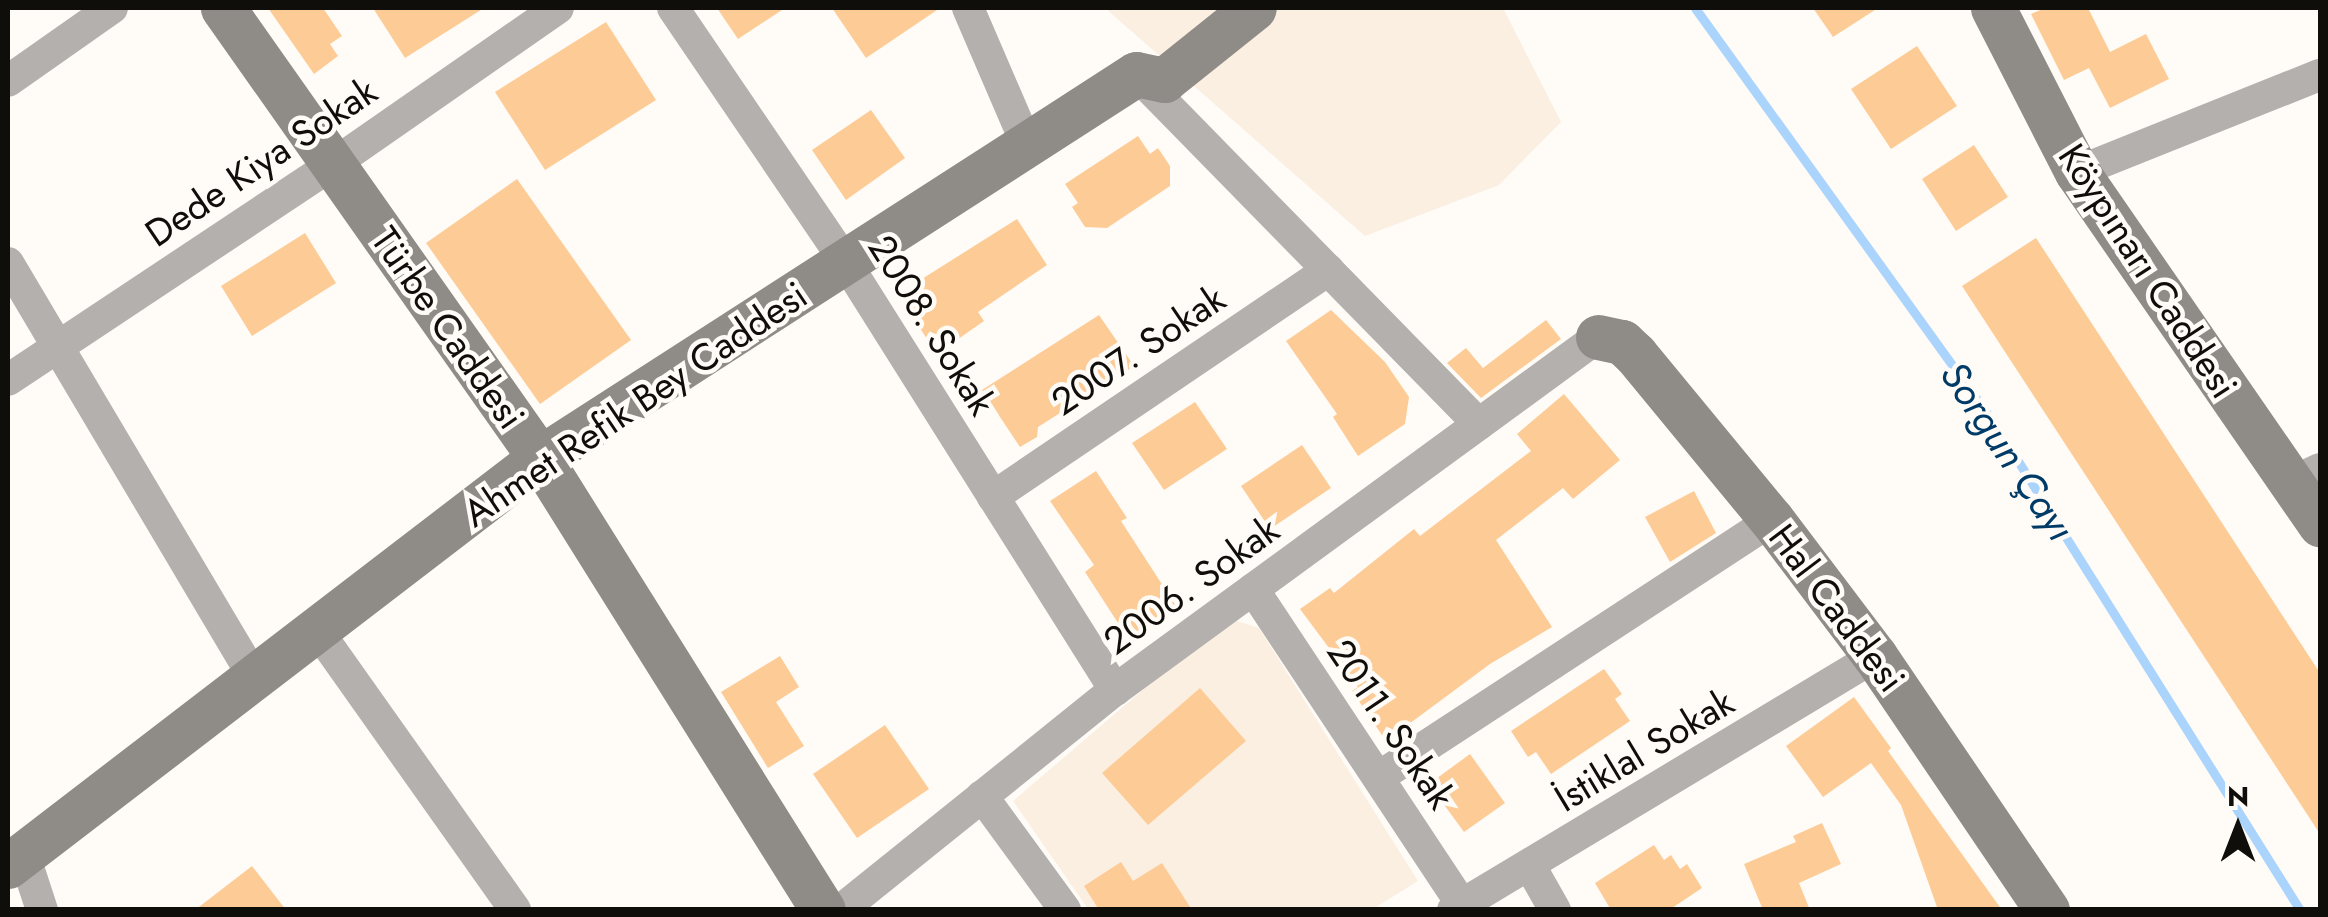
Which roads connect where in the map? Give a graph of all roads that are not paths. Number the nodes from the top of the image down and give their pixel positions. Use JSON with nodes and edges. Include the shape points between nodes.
{"nodes":[{"id":1,"x":112,"y":8,"type":"edge"},
{"id":2,"x":223,"y":8,"type":"edge"},
{"id":3,"x":558,"y":8,"type":"edge"},
{"id":4,"x":673,"y":8,"type":"edge"},
{"id":5,"x":968,"y":8,"type":"edge"},
{"id":6,"x":1254,"y":8,"type":"edge"},
{"id":7,"x":1993,"y":8,"type":"edge"},
{"id":8,"x":1136,"y":74,"type":"junction"},
{"id":9,"x":2320,"y":75,"type":"edge"},
{"id":10,"x":8,"y":81,"type":"edge"},
{"id":11,"x":1027,"y":145,"type":"junction"},
{"id":12,"x":332,"y":165,"type":"junction"},
{"id":13,"x":2077,"y":172,"type":"junction"},
{"id":14,"x":8,"y":263,"type":"edge"},
{"id":15,"x":846,"y":263,"type":"junction"},
{"id":16,"x":1328,"y":270,"type":"junction"},
{"id":17,"x":1598,"y":337,"type":"joint"},
{"id":18,"x":56,"y":345,"type":"junction"},
{"id":19,"x":8,"y":380,"type":"edge"},
{"id":20,"x":1478,"y":424,"type":"junction"},
{"id":21,"x":540,"y":458,"type":"junction"},
{"id":22,"x":2306,"y":476,"type":"edge"},
{"id":23,"x":993,"y":496,"type":"junction"},
{"id":24,"x":1772,"y":520,"type":"junction"},
{"id":25,"x":2320,"y":524,"type":"edge"},
{"id":26,"x":1253,"y":589,"type":"junction"},
{"id":27,"x":317,"y":630,"type":"junction"},
{"id":28,"x":1875,"y":656,"type":"junction"},
{"id":29,"x":252,"y":674,"type":"junction"},
{"id":30,"x":1115,"y":690,"type":"junction"},
{"id":31,"x":1379,"y":777,"type":"junction"},
{"id":32,"x":982,"y":796,"type":"junction"},
{"id":33,"x":16,"y":860,"type":"edge"},
{"id":34,"x":1530,"y":866,"type":"junction"},
{"id":35,"x":1458,"y":907,"type":"edge"},
{"id":36,"x":42,"y":910,"type":"edge"},
{"id":37,"x":515,"y":910,"type":"edge"},
{"id":38,"x":823,"y":910,"type":"edge"},
{"id":39,"x":841,"y":910,"type":"edge"},
{"id":40,"x":1064,"y":910,"type":"edge"},
{"id":41,"x":1554,"y":910,"type":"edge"},
{"id":42,"x":2046,"y":910,"type":"edge"}],
"edges":[{"from":1,"to":10,"type":"street"},
{"from":2,"to":12,"type":"street","name":"Türbe Caddesi"},
{"from":3,"to":12,"type":"street","name":"Dede Kiya Sokak"},
{"from":4,"to":15,"type":"street","name":"2008. Sokak"},
{"from":5,"to":11,"type":"street"},
{"from":6,"to":8,"type":"street","via":[[1164,80]]},
{"from":7,"to":13,"type":"street","name":"Köypınarı Caddesi"},
{"from":8,"to":11,"type":"street","name":"Ahmet Refik Bey Caddesi"},
{"from":8,"to":16,"type":"street"},
{"from":9,"to":13,"type":"street"},
{"from":11,"to":15,"type":"street","name":"Ahmet Refik Bey Caddesi"},
{"from":12,"to":18,"type":"street","name":"Dede Kiya Sokak"},
{"from":12,"to":21,"type":"street","name":"Türbe Caddesi"},
{"from":13,"to":22,"type":"street","name":"Köypınarı Caddesi"},
{"from":14,"to":18,"type":"street"},
{"from":15,"to":21,"type":"street","name":"Ahmet Refik Bey Caddesi"},
{"from":15,"to":23,"type":"street","name":"2008. Sokak"},
{"from":16,"to":20,"type":"street"},
{"from":16,"to":23,"type":"street","name":"2007. Sokak"},
{"from":17,"to":20,"type":"street","name":"2006. Sokak"},
{"from":17,"to":24,"type":"street","name":"Hal Caddesi","via":[[1622,342],[1635,354]]},
{"from":18,"to":19,"type":"street","name":"Dede Kiya Sokak"},
{"from":18,"to":29,"type":"street"},
{"from":20,"to":26,"type":"street","name":"2006. Sokak"},
{"from":21,"to":27,"type":"street","name":"Ahmet Refik Bey Caddesi"},
{"from":21,"to":38,"type":"street","name":"Türbe Caddesi"},
{"from":22,"to":25,"type":"street","name":"Köypınarı Caddesi"},
{"from":23,"to":30,"type":"street","name":"2008. Sokak"},
{"from":24,"to":28,"type":"street","name":"Hal Caddesi"},
{"from":24,"to":31,"type":"street"},
{"from":26,"to":30,"type":"street","name":"2006. Sokak"},
{"from":26,"to":31,"type":"street","name":"2011. Sokak"},
{"from":27,"to":29,"type":"street","name":"Ahmet Refik Bey Caddesi"},
{"from":27,"to":37,"type":"street"},
{"from":28,"to":34,"type":"street","name":"İstiklal Sokak"},
{"from":28,"to":42,"type":"street","name":"Hal Caddesi"},
{"from":29,"to":33,"type":"street","name":"Ahmet Refik Bey Caddesi"},
{"from":30,"to":32,"type":"street","name":"2006. Sokak"},
{"from":31,"to":35,"type":"street","name":"2011. Sokak"},
{"from":32,"to":39,"type":"street","name":"2006. Sokak"},
{"from":32,"to":40,"type":"street"},
{"from":33,"to":36,"type":"street"},
{"from":34,"to":35,"type":"street","name":"İstiklal Sokak"},
{"from":34,"to":41,"type":"street"}]}
